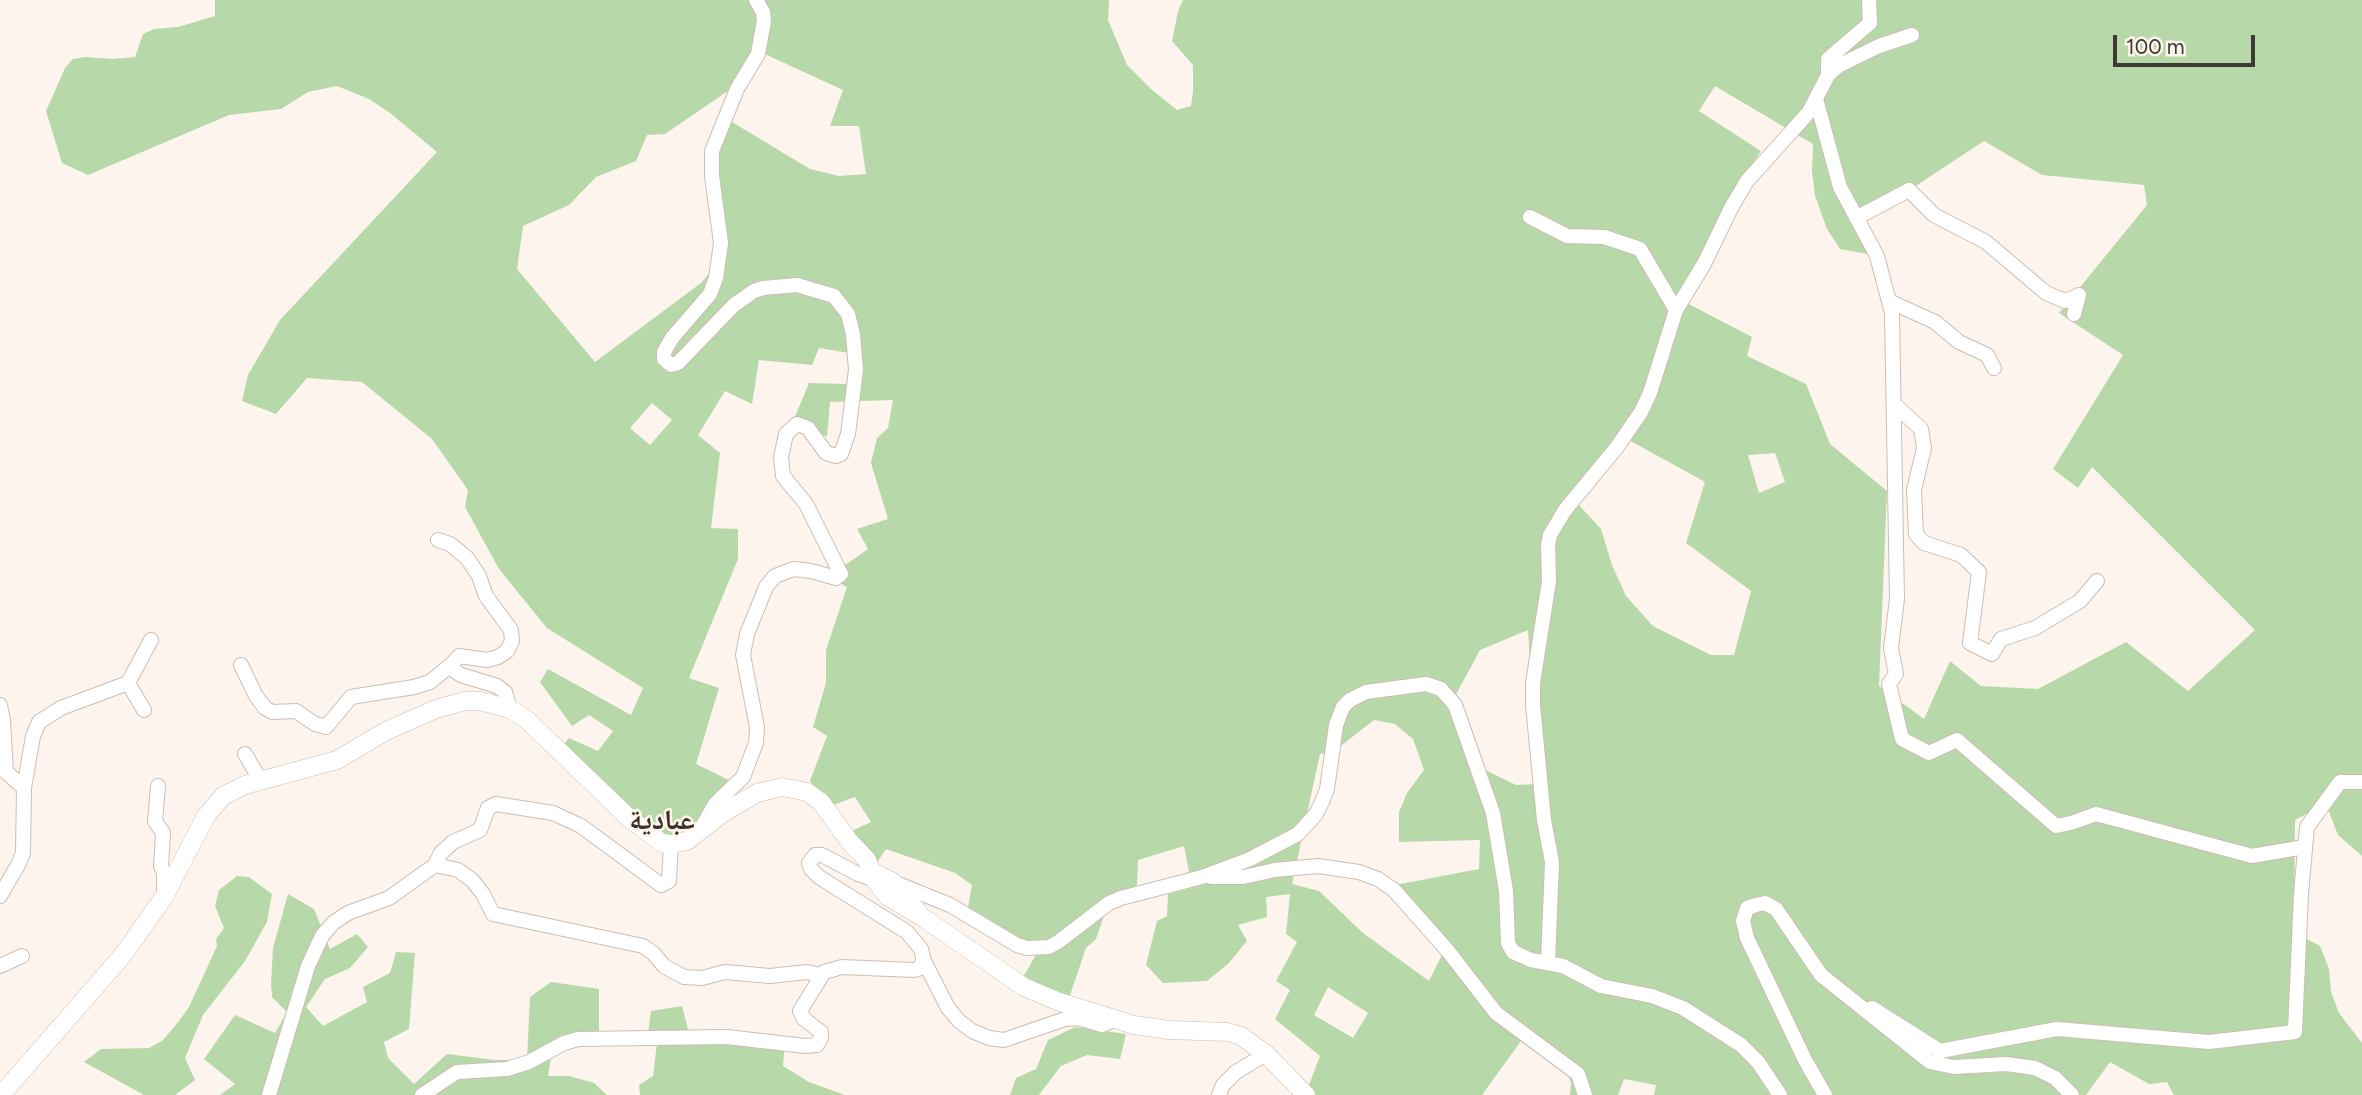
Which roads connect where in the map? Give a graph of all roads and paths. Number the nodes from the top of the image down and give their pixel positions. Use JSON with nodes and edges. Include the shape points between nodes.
{"nodes":[{"id":1,"x":756,"y":0,"type":"edge"},
{"id":2,"x":1869,"y":0,"type":"edge"},
{"id":3,"x":1912,"y":35,"type":"dead end"},
{"id":4,"x":1828,"y":75,"type":"junction"},
{"id":5,"x":1816,"y":99,"type":"junction"},
{"id":6,"x":1530,"y":217,"type":"dead end"},
{"id":7,"x":1856,"y":218,"type":"junction"},
{"id":8,"x":1889,"y":301,"type":"junction"},
{"id":9,"x":1676,"y":310,"type":"junction"},
{"id":10,"x":2074,"y":314,"type":"dead end"},
{"id":11,"x":1994,"y":368,"type":"dead end"},
{"id":12,"x":1894,"y":404,"type":"junction"},
{"id":13,"x":438,"y":540,"type":"dead end"},
{"id":14,"x":2097,"y":581,"type":"dead end"},
{"id":15,"x":150,"y":640,"type":"dead end"},
{"id":16,"x":452,"y":664,"type":"junction"},
{"id":17,"x":241,"y":665,"type":"dead end"},
{"id":18,"x":128,"y":683,"type":"junction"},
{"id":19,"x":0,"y":705,"type":"edge"},
{"id":20,"x":510,"y":709,"type":"junction"},
{"id":21,"x":144,"y":710,"type":"dead end"},
{"id":22,"x":245,"y":754,"type":"dead end"},
{"id":23,"x":261,"y":781,"type":"junction"},
{"id":24,"x":2362,"y":782,"type":"edge"},
{"id":25,"x":158,"y":786,"type":"dead end"},
{"id":26,"x":24,"y":788,"type":"junction"},
{"id":27,"x":700,"y":830,"type":"junction"},
{"id":28,"x":671,"y":844,"type":"junction"},
{"id":29,"x":2304,"y":847,"type":"junction"},
{"id":30,"x":435,"y":864,"type":"junction"},
{"id":31,"x":1202,"y":877,"type":"junction"},
{"id":32,"x":880,"y":878,"type":"junction"},
{"id":33,"x":0,"y":896,"type":"edge"},
{"id":34,"x":164,"y":897,"type":"junction"},
{"id":35,"x":22,"y":956,"type":"dead end"},
{"id":36,"x":924,"y":961,"type":"junction"},
{"id":37,"x":1548,"y":962,"type":"junction"},
{"id":38,"x":0,"y":966,"type":"edge"},
{"id":39,"x":821,"y":975,"type":"junction"},
{"id":40,"x":1866,"y":1011,"type":"junction"},
{"id":41,"x":1114,"y":1020,"type":"junction"},
{"id":42,"x":1266,"y":1054,"type":"junction"},
{"id":43,"x":1,"y":1095,"type":"edge"},
{"id":44,"x":269,"y":1095,"type":"edge"},
{"id":45,"x":422,"y":1095,"type":"edge"},
{"id":46,"x":1219,"y":1095,"type":"edge"},
{"id":47,"x":1306,"y":1095,"type":"edge"},
{"id":48,"x":1585,"y":1095,"type":"edge"},
{"id":49,"x":1780,"y":1095,"type":"edge"},
{"id":50,"x":1825,"y":1095,"type":"edge"},
{"id":51,"x":2072,"y":1095,"type":"edge"}],
"edges":[{"from":1,"to":27,"type":"street","via":[[764,21],[758,54],[737,89],[712,151],[722,243],[716,278],[709,294],[672,338],[664,359],[671,365],[678,363],[734,305],[754,291],[797,285],[834,296],[848,314],[856,370],[841,454],[826,453],[808,428],[797,424],[786,434],[781,457],[783,476],[806,504],[841,574],[836,578],[794,569],[775,576],[766,587],[743,655],[756,743],[743,776],[715,804]]},
{"from":2,"to":4,"type":"street","via":[[1870,23],[1828,59]]},
{"from":3,"to":4,"type":"street","via":[[1879,46]]},
{"from":4,"to":5,"type":"street"},
{"from":5,"to":7,"type":"street","via":[[1840,187]]},
{"from":5,"to":9,"type":"street","via":[[1747,181]]},
{"from":6,"to":9,"type":"street","via":[[1567,236],[1604,237],[1640,248]]},
{"from":7,"to":8,"type":"street","via":[[1877,256]]},
{"from":7,"to":10,"type":"street","via":[[1909,190],[1934,215],[1986,242],[2046,293],[2065,301],[2079,295]]},
{"from":8,"to":11,"type":"street","via":[[1935,322],[1959,342],[1987,355]]},
{"from":8,"to":12,"type":"street"},
{"from":9,"to":37,"type":"street","via":[[1641,412],[1565,510],[1548,545],[1549,582],[1533,705],[1552,862]]},
{"from":12,"to":14,"type":"street","via":[[1921,429],[1924,448],[1914,490],[1916,534],[1924,543],[1961,555],[1979,572],[1970,643],[1992,654],[2001,639],[2035,628],[2080,601]]},
{"from":12,"to":29,"type":"street","via":[[1897,599],[1891,648],[1896,674],[1889,684],[1902,739],[1929,753],[1957,740],[2056,826],[2096,814],[2252,856]]},
{"from":13,"to":16,"type":"street","via":[[467,558],[486,596],[511,629],[512,641],[498,657],[459,656]]},
{"from":15,"to":18,"type":"street"},
{"from":16,"to":17,"type":"street","via":[[430,682],[351,697],[326,727],[296,711],[265,708]]},
{"from":16,"to":20,"type":"street","via":[[452,670],[461,675],[505,692]]},
{"from":18,"to":21,"type":"street"},
{"from":18,"to":26,"type":"street","via":[[61,708],[39,722]]},
{"from":19,"to":26,"type":"street","via":[[6,772]]},
{"from":20,"to":23,"type":"main road","via":[[465,701],[436,709],[337,760]]},
{"from":20,"to":28,"type":"main road","via":[[655,839]]},
{"from":22,"to":23,"type":"street"},
{"from":23,"to":34,"type":"main road","via":[[235,788],[214,805]]},
{"from":24,"to":29,"type":"street","via":[[2340,782],[2307,827]]},
{"from":25,"to":34,"type":"street","via":[[155,821],[163,833]]},
{"from":26,"to":33,"type":"street","via":[[23,853]]},
{"from":27,"to":28,"type":"main road","via":[[687,841]]},
{"from":27,"to":32,"type":"main road","via":[[757,793],[794,788],[821,802]]},
{"from":28,"to":30,"type":"street","via":[[669,881],[661,885],[581,826],[553,813],[496,804],[488,808],[481,830],[453,842]]},
{"from":29,"to":40,"type":"street","via":[[2295,1032],[2209,1042],[2057,1029],[1940,1052],[1872,1008]]},
{"from":30,"to":39,"type":"street","via":[[458,870],[472,880],[493,914],[643,946],[684,977],[725,972]]},
{"from":30,"to":44,"type":"street","via":[[389,898],[348,913],[322,936],[308,966]]},
{"from":31,"to":32,"type":"street","via":[[1109,903],[1058,942],[1038,949],[1017,945],[950,905]]},
{"from":31,"to":37,"type":"street","via":[[1287,842],[1308,825],[1322,802],[1339,716],[1350,700],[1366,692],[1426,684],[1441,689],[1455,705],[1493,813],[1502,858],[1508,943],[1517,955]]},
{"from":31,"to":48,"type":"street","via":[[1243,877],[1318,866],[1378,879],[1394,890],[1433,934],[1496,1013],[1578,1074]]},
{"from":32,"to":36,"type":"street","via":[[858,874],[822,855],[815,855],[809,863],[819,877],[907,932]]},
{"from":32,"to":41,"type":"main road","via":[[887,896],[1024,987]]},
{"from":34,"to":43,"type":"main road","via":[[123,955]]},
{"from":35,"to":38,"type":"street"},
{"from":36,"to":39,"type":"street","via":[[914,970],[842,967]]},
{"from":36,"to":41,"type":"street","via":[[948,1008],[972,1031],[989,1038],[1004,1040],[1065,1019],[1102,1026]]},
{"from":37,"to":49,"type":"street","via":[[1601,986],[1652,996],[1683,1008],[1741,1045]]},
{"from":39,"to":45,"type":"street","via":[[800,1011],[821,1032],[813,1046],[727,1037],[578,1039],[507,1069],[457,1072]]},
{"from":40,"to":50,"type":"street","via":[[1821,975],[1776,909],[1765,903],[1747,908],[1743,921],[1747,938]]},
{"from":40,"to":51,"type":"street","via":[[1930,1062],[1954,1067],[2006,1064],[2035,1068]]},
{"from":41,"to":42,"type":"main road","via":[[1169,1030],[1228,1032]]},
{"from":42,"to":46,"type":"street","via":[[1236,1072]]},
{"from":42,"to":47,"type":"main road"}]}
